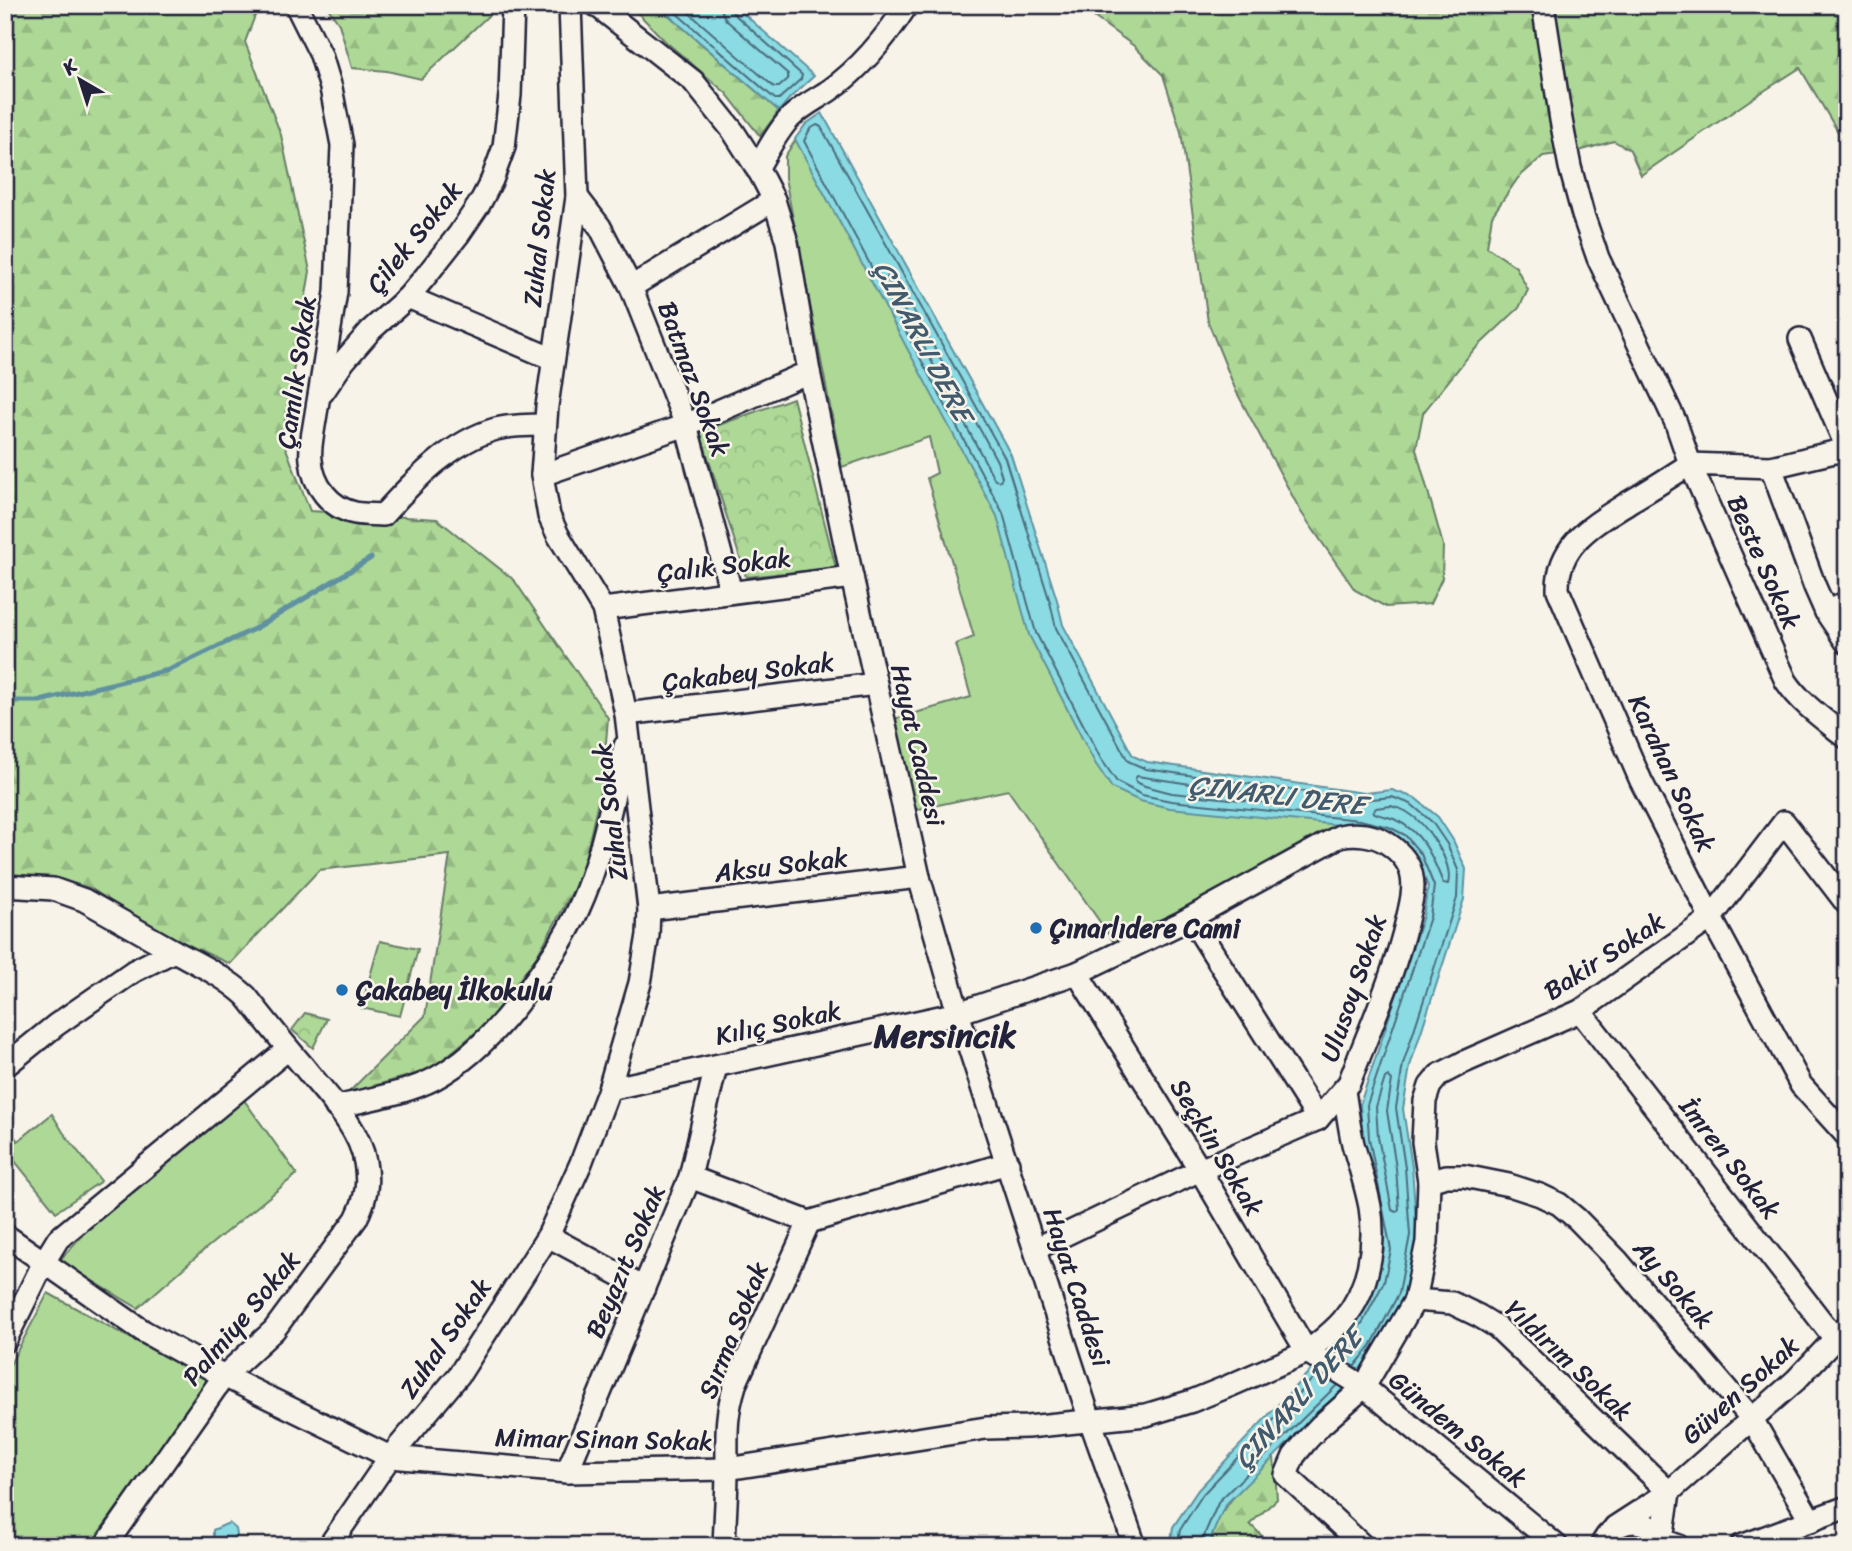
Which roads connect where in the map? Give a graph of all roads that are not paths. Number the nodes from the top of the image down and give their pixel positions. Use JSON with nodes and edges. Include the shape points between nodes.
{"nodes":[{"id":1,"x":296,"y":5,"type":"edge"},
{"id":2,"x":513,"y":5,"type":"edge"},
{"id":3,"x":570,"y":5,"type":"edge"},
{"id":4,"x":596,"y":5,"type":"edge"},
{"id":5,"x":907,"y":5,"type":"edge"},
{"id":6,"x":1544,"y":5,"type":"edge"},
{"id":7,"x":757,"y":169,"type":"junction"},
{"id":8,"x":577,"y":197,"type":"junction"},
{"id":9,"x":774,"y":200,"type":"junction"},
{"id":10,"x":631,"y":288,"type":"junction"},
{"id":11,"x":408,"y":296,"type":"junction"},
{"id":12,"x":1800,"y":339,"type":"dead end"},
{"id":13,"x":553,"y":359,"type":"junction"},
{"id":14,"x":809,"y":372,"type":"junction"},
{"id":15,"x":318,"y":399,"type":"junction"},
{"id":16,"x":545,"y":425,"type":"junction"},
{"id":17,"x":686,"y":425,"type":"junction"},
{"id":18,"x":1847,"y":448,"type":"edge"},
{"id":19,"x":1690,"y":464,"type":"junction"},
{"id":20,"x":1772,"y":467,"type":"junction"},
{"id":21,"x":541,"y":475,"type":"junction"},
{"id":22,"x":852,"y":577,"type":"junction"},
{"id":23,"x":731,"y":592,"type":"junction"},
{"id":24,"x":1847,"y":602,"type":"edge"},
{"id":25,"x":603,"y":608,"type":"junction"},
{"id":26,"x":1826,"y":612,"type":"junction"},
{"id":27,"x":1847,"y":643,"type":"edge"},
{"id":28,"x":876,"y":684,"type":"junction"},
{"id":29,"x":627,"y":723,"type":"junction"},
{"id":30,"x":1847,"y":738,"type":"edge"},
{"id":31,"x":919,"y":877,"type":"junction"},
{"id":32,"x":5,"y":886,"type":"edge"},
{"id":33,"x":1847,"y":904,"type":"edge"},
{"id":34,"x":649,"y":909,"type":"junction"},
{"id":35,"x":1191,"y":918,"type":"junction"},
{"id":36,"x":1711,"y":918,"type":"junction"},
{"id":37,"x":174,"y":951,"type":"junction"},
{"id":38,"x":1077,"y":973,"type":"junction"},
{"id":39,"x":1580,"y":1012,"type":"junction"},
{"id":40,"x":958,"y":1013,"type":"junction"},
{"id":41,"x":288,"y":1049,"type":"junction"},
{"id":42,"x":5,"y":1066,"type":"edge"},
{"id":43,"x":716,"y":1066,"type":"junction"},
{"id":44,"x":609,"y":1089,"type":"junction"},
{"id":45,"x":1343,"y":1091,"type":"junction"},
{"id":46,"x":336,"y":1107,"type":"junction"},
{"id":47,"x":1318,"y":1118,"type":"junction"},
{"id":48,"x":1847,"y":1136,"type":"edge"},
{"id":49,"x":1008,"y":1163,"type":"junction"},
{"id":50,"x":1200,"y":1170,"type":"junction"},
{"id":51,"x":690,"y":1177,"type":"junction"},
{"id":52,"x":1429,"y":1181,"type":"junction"},
{"id":53,"x":809,"y":1222,"type":"junction"},
{"id":54,"x":5,"y":1235,"type":"edge"},
{"id":55,"x":548,"y":1236,"type":"junction"},
{"id":56,"x":1035,"y":1249,"type":"junction"},
{"id":57,"x":44,"y":1262,"type":"junction"},
{"id":58,"x":644,"y":1288,"type":"junction"},
{"id":59,"x":1415,"y":1300,"type":"junction"},
{"id":60,"x":1841,"y":1333,"type":"edge"},
{"id":61,"x":5,"y":1341,"type":"edge"},
{"id":62,"x":1314,"y":1356,"type":"junction"},
{"id":63,"x":224,"y":1376,"type":"junction"},
{"id":64,"x":1358,"y":1384,"type":"junction"},
{"id":65,"x":1752,"y":1419,"type":"junction"},
{"id":66,"x":1090,"y":1420,"type":"junction"},
{"id":67,"x":390,"y":1457,"type":"junction"},
{"id":68,"x":727,"y":1469,"type":"junction"},
{"id":69,"x":567,"y":1472,"type":"junction"},
{"id":70,"x":1669,"y":1492,"type":"junction"},
{"id":71,"x":1847,"y":1507,"type":"edge"},
{"id":72,"x":1811,"y":1521,"type":"junction"},
{"id":73,"x":1604,"y":1538,"type":"edge"},
{"id":74,"x":1668,"y":1544,"type":"edge"},
{"id":75,"x":105,"y":1546,"type":"edge"},
{"id":76,"x":329,"y":1546,"type":"edge"},
{"id":77,"x":724,"y":1546,"type":"edge"},
{"id":78,"x":1135,"y":1546,"type":"edge"},
{"id":79,"x":1363,"y":1546,"type":"edge"},
{"id":80,"x":1557,"y":1546,"type":"edge"},
{"id":81,"x":1741,"y":1546,"type":"edge"}],
"edges":[{"from":1,"to":15,"type":"street","name":"Çamlık Sokak","via":[[321,55],[342,145],[336,292]]},
{"from":2,"to":11,"type":"street","name":"Çilek Sokak","via":[[504,147],[480,203]]},
{"from":3,"to":8,"type":"street","name":"Zuhal Sokak"},
{"from":4,"to":7,"type":"street","name":"Hayat Caddesi","via":[[693,81]]},
{"from":5,"to":7,"type":"street","via":[[860,64],[787,121]]},
{"from":6,"to":19,"type":"street","via":[[1561,120],[1583,215]]},
{"from":7,"to":9,"type":"street","name":"Hayat Caddesi"},
{"from":8,"to":10,"type":"street","name":"Batmaz Sokak","via":[[600,228]]},
{"from":8,"to":13,"type":"street","name":"Zuhal Sokak"},
{"from":9,"to":10,"type":"street"},
{"from":9,"to":14,"type":"street","name":"Hayat Caddesi","via":[[787,243]]},
{"from":10,"to":17,"type":"street","name":"Batmaz Sokak"},
{"from":11,"to":13,"type":"street"},
{"from":11,"to":15,"type":"street","name":"Çilek Sokak","via":[[371,330]]},
{"from":12,"to":18,"type":"street"},
{"from":13,"to":16,"type":"street","name":"Zuhal Sokak"},
{"from":14,"to":17,"type":"street"},
{"from":14,"to":22,"type":"street","name":"Hayat Caddesi"},
{"from":15,"to":16,"type":"street","name":"Çamlık Sokak","via":[[311,461],[315,480],[339,508],[354,513],[383,514],[450,451],[472,438],[507,427]]},
{"from":16,"to":21,"type":"street","name":"Zuhal Sokak"},
{"from":17,"to":21,"type":"street"},
{"from":17,"to":23,"type":"street","name":"Batmaz Sokak"},
{"from":18,"to":20,"type":"street","name":"Beste Sokak"},
{"from":19,"to":20,"type":"street","name":"Beste Sokak"},
{"from":19,"to":30,"type":"street","name":"Beste Sokak","via":[[1786,681],[1801,700]]},
{"from":19,"to":36,"type":"street","name":"Karahan Sokak","via":[[1587,529],[1568,552],[1557,578],[1558,590],[1641,780]]},
{"from":20,"to":26,"type":"street","name":"Beste Sokak"},
{"from":21,"to":25,"type":"street","name":"Zuhal Sokak","via":[[549,516]]},
{"from":22,"to":23,"type":"street","name":"Çalık Sokak"},
{"from":22,"to":28,"type":"street","name":"Hayat Caddesi"},
{"from":23,"to":25,"type":"street","name":"Çalık Sokak"},
{"from":24,"to":26,"type":"street","name":"Beste Sokak"},
{"from":25,"to":29,"type":"street","name":"Zuhal Sokak"},
{"from":26,"to":27,"type":"street","name":"Beste Sokak"},
{"from":28,"to":29,"type":"street","name":"Çakabey Sokak"},
{"from":28,"to":31,"type":"street","name":"Hayat Caddesi"},
{"from":29,"to":34,"type":"street","name":"Zuhal Sokak"},
{"from":29,"to":46,"type":"street","via":[[604,838],[590,882],[558,948],[505,1021],[457,1066],[432,1080]]},
{"from":31,"to":34,"type":"street","name":"Aksu Sokak"},
{"from":31,"to":40,"type":"street","name":"Hayat Caddesi"},
{"from":32,"to":37,"type":"street","name":"Palmiye Sokak","via":[[53,889],[84,900]]},
{"from":33,"to":36,"type":"street","name":"Bakir Sokak","via":[[1784,822]]},
{"from":34,"to":44,"type":"street","name":"Zuhal Sokak","via":[[640,984]]},
{"from":35,"to":38,"type":"street","name":"Ulusoy Sokak"},
{"from":35,"to":45,"type":"street","name":"Ulusoy Sokak","via":[[1340,836],[1382,840],[1402,856],[1413,887],[1401,945]]},
{"from":35,"to":47,"type":"street"},
{"from":36,"to":39,"type":"street","name":"Bakir Sokak"},
{"from":36,"to":48,"type":"street","name":"Karahan Sokak","via":[[1801,1085]]},
{"from":37,"to":41,"type":"street","name":"Palmiye Sokak","via":[[232,983]]},
{"from":37,"to":42,"type":"street","via":[[134,971]]},
{"from":38,"to":40,"type":"street","name":"Ulusoy Sokak"},
{"from":38,"to":50,"type":"street","name":"Seçkin Sokak"},
{"from":39,"to":52,"type":"street","name":"Bakir Sokak","via":[[1439,1075],[1430,1086],[1423,1121]]},
{"from":39,"to":60,"type":"street","name":"İmren Sokak"},
{"from":40,"to":43,"type":"street","name":"Kılıç Sokak"},
{"from":40,"to":49,"type":"street","name":"Hayat Caddesi"},
{"from":41,"to":46,"type":"street","name":"Palmiye Sokak"},
{"from":41,"to":57,"type":"street","via":[[58,1239]]},
{"from":43,"to":44,"type":"street","name":"Kılıç Sokak"},
{"from":43,"to":51,"type":"street","name":"Beyazıt Sokak"},
{"from":44,"to":55,"type":"street","name":"Zuhal Sokak"},
{"from":45,"to":47,"type":"street"},
{"from":45,"to":62,"type":"street","name":"Ulusoy Sokak","via":[[1370,1209],[1370,1260],[1355,1303]]},
{"from":46,"to":63,"type":"street","name":"Palmiye Sokak","via":[[365,1159],[365,1200],[356,1219],[274,1330]]},
{"from":47,"to":50,"type":"street"},
{"from":49,"to":53,"type":"street"},
{"from":49,"to":56,"type":"street","name":"Hayat Caddesi"},
{"from":50,"to":56,"type":"street"},
{"from":50,"to":62,"type":"street","name":"Seçkin Sokak"},
{"from":51,"to":53,"type":"street"},
{"from":51,"to":58,"type":"street","name":"Beyazıt Sokak"},
{"from":52,"to":59,"type":"street","name":"Bakir Sokak","via":[[1427,1242]]},
{"from":52,"to":65,"type":"street","name":"Ay Sokak","via":[[1464,1176],[1509,1185],[1559,1204],[1617,1260]]},
{"from":53,"to":68,"type":"street","name":"Sırma Sokak","via":[[735,1385],[726,1429]]},
{"from":54,"to":57,"type":"street","name":"Mimar Sinan Sokak"},
{"from":55,"to":58,"type":"street"},
{"from":55,"to":67,"type":"street","name":"Zuhal Sokak","via":[[459,1375]]},
{"from":56,"to":66,"type":"street","name":"Hayat Caddesi"},
{"from":57,"to":61,"type":"street"},
{"from":57,"to":63,"type":"street","name":"Mimar Sinan Sokak","via":[[143,1331]]},
{"from":58,"to":69,"type":"street","name":"Beyazıt Sokak"},
{"from":59,"to":64,"type":"street","name":"Bakir Sokak"},
{"from":59,"to":70,"type":"street","name":"Yıldırım Sokak","via":[[1452,1303],[1497,1327]]},
{"from":60,"to":65,"type":"street","name":"Güven Sokak"},
{"from":62,"to":64,"type":"street","name":"Gündem Sokak"},
{"from":62,"to":66,"type":"street","name":"Ulusoy Sokak","via":[[1146,1415]]},
{"from":63,"to":67,"type":"street","name":"Mimar Sinan Sokak"},
{"from":63,"to":75,"type":"street","name":"Palmiye Sokak"},
{"from":64,"to":79,"type":"street","name":"Bakir Sokak","via":[[1294,1456],[1286,1475]]},
{"from":64,"to":80,"type":"street","name":"Gündem Sokak"},
{"from":65,"to":70,"type":"street","name":"Güven Sokak"},
{"from":65,"to":72,"type":"street","name":"Ay Sokak"},
{"from":66,"to":68,"type":"street","name":"Mimar Sinan Sokak","via":[[986,1428]]},
{"from":66,"to":78,"type":"street","name":"Hayat Caddesi"},
{"from":67,"to":69,"type":"street","name":"Mimar Sinan Sokak"},
{"from":67,"to":76,"type":"street","name":"Zuhal Sokak"},
{"from":68,"to":69,"type":"street","name":"Mimar Sinan Sokak"},
{"from":68,"to":77,"type":"street","name":"Sırma Sokak"},
{"from":70,"to":73,"type":"street","name":"Güven Sokak"},
{"from":70,"to":74,"type":"street"},
{"from":71,"to":72,"type":"street"},
{"from":72,"to":81,"type":"street"},
{"from":73,"to":74,"type":"street","via":[[1625,1523],[1636,1522],[1656,1531]]}]}
